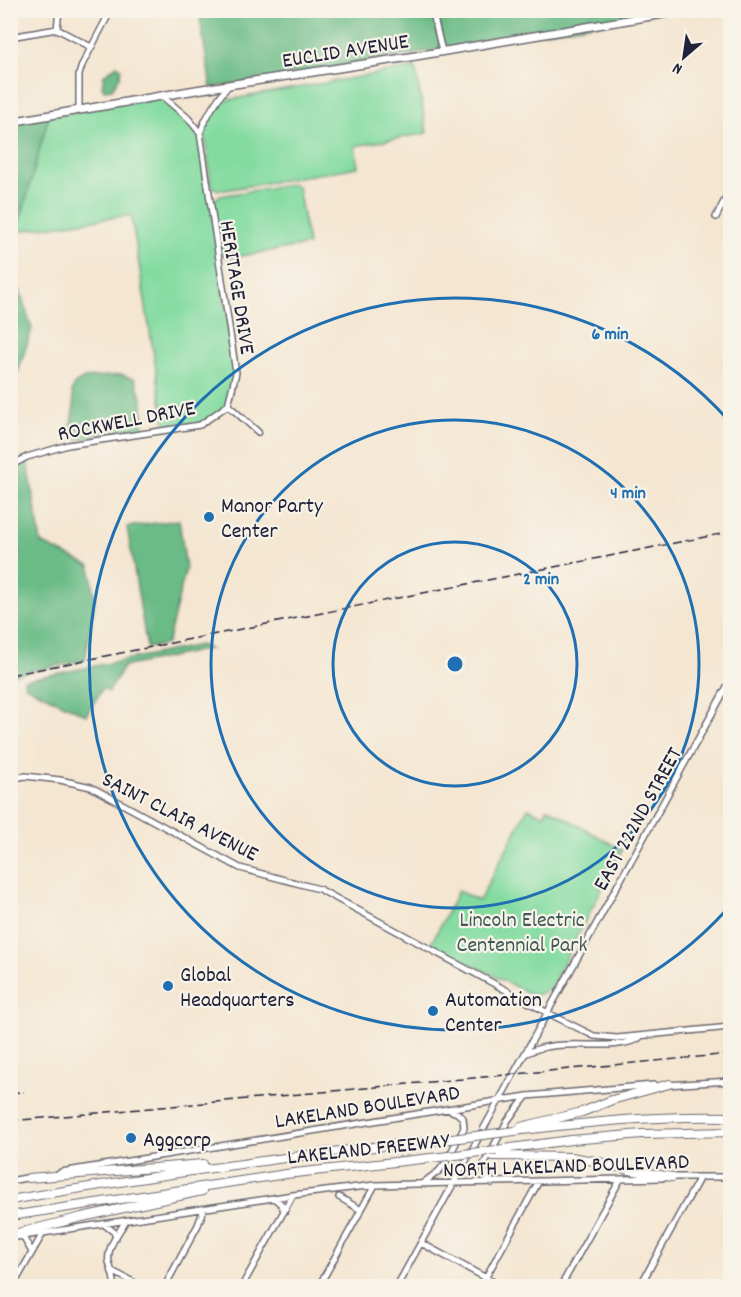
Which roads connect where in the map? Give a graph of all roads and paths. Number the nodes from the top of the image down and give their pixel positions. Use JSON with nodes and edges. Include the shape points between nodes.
{"nodes":[{"id":1,"x":59,"y":10,"type":"edge"},
{"id":2,"x":111,"y":10,"type":"edge"},
{"id":3,"x":432,"y":10,"type":"edge"},
{"id":4,"x":686,"y":10,"type":"edge"},
{"id":5,"x":57,"y":29,"type":"junction"},
{"id":6,"x":10,"y":37,"type":"edge"},
{"id":7,"x":91,"y":47,"type":"junction"},
{"id":8,"x":442,"y":51,"type":"junction"},
{"id":9,"x":230,"y":85,"type":"junction"},
{"id":10,"x":162,"y":96,"type":"junction"},
{"id":11,"x":79,"y":110,"type":"junction"},
{"id":12,"x":10,"y":122,"type":"edge"},
{"id":13,"x":200,"y":133,"type":"junction"},
{"id":14,"x":730,"y":190,"type":"edge"},
{"id":15,"x":716,"y":217,"type":"dead end"},
{"id":16,"x":228,"y":405,"type":"junction"},
{"id":17,"x":258,"y":432,"type":"dead end"},
{"id":18,"x":10,"y":466,"type":"edge"},
{"id":19,"x":730,"y":681,"type":"edge"},
{"id":20,"x":10,"y":779,"type":"edge"},
{"id":21,"x":548,"y":1013,"type":"junction"},
{"id":22,"x":730,"y":1027,"type":"edge"},
{"id":23,"x":643,"y":1035,"type":"junction"},
{"id":24,"x":524,"y":1054,"type":"junction"},
{"id":25,"x":730,"y":1081,"type":"edge"},
{"id":26,"x":669,"y":1084,"type":"junction"},
{"id":27,"x":527,"y":1096,"type":"junction"},
{"id":28,"x":498,"y":1100,"type":"junction"},
{"id":29,"x":446,"y":1109,"type":"junction"},
{"id":30,"x":730,"y":1117,"type":"edge"},
{"id":31,"x":507,"y":1132,"type":"junction"},
{"id":32,"x":730,"y":1132,"type":"edge"},
{"id":33,"x":495,"y":1153,"type":"junction"},
{"id":34,"x":241,"y":1163,"type":"junction"},
{"id":35,"x":672,"y":1177,"type":"junction"},
{"id":36,"x":700,"y":1177,"type":"junction"},
{"id":37,"x":730,"y":1177,"type":"edge"},
{"id":38,"x":29,"y":1178,"type":"junction"},
{"id":39,"x":620,"y":1180,"type":"junction"},
{"id":40,"x":10,"y":1181,"type":"edge"},
{"id":41,"x":539,"y":1181,"type":"junction"},
{"id":42,"x":235,"y":1182,"type":"junction"},
{"id":43,"x":492,"y":1183,"type":"junction"},
{"id":44,"x":422,"y":1184,"type":"junction"},
{"id":45,"x":453,"y":1184,"type":"junction"},
{"id":46,"x":375,"y":1185,"type":"junction"},
{"id":47,"x":293,"y":1195,"type":"junction"},
{"id":48,"x":339,"y":1197,"type":"dead end"},
{"id":49,"x":274,"y":1198,"type":"junction"},
{"id":50,"x":10,"y":1200,"type":"edge"},
{"id":51,"x":204,"y":1209,"type":"junction"},
{"id":52,"x":361,"y":1210,"type":"junction"},
{"id":53,"x":284,"y":1212,"type":"junction"},
{"id":54,"x":10,"y":1216,"type":"edge"},
{"id":55,"x":124,"y":1222,"type":"junction"},
{"id":56,"x":105,"y":1225,"type":"junction"},
{"id":57,"x":42,"y":1235,"type":"junction"},
{"id":58,"x":10,"y":1236,"type":"edge"},
{"id":59,"x":23,"y":1237,"type":"junction"},
{"id":60,"x":116,"y":1237,"type":"junction"},
{"id":61,"x":421,"y":1243,"type":"junction"},
{"id":62,"x":32,"y":1252,"type":"junction"},
{"id":63,"x":112,"y":1271,"type":"junction"},
{"id":64,"x":485,"y":1278,"type":"junction"},
{"id":65,"x":13,"y":1287,"type":"edge"},
{"id":66,"x":114,"y":1287,"type":"edge"},
{"id":67,"x":141,"y":1287,"type":"edge"},
{"id":68,"x":165,"y":1287,"type":"edge"},
{"id":69,"x":242,"y":1287,"type":"edge"},
{"id":70,"x":319,"y":1287,"type":"edge"},
{"id":71,"x":397,"y":1287,"type":"edge"},
{"id":72,"x":480,"y":1287,"type":"edge"},
{"id":73,"x":501,"y":1287,"type":"edge"},
{"id":74,"x":561,"y":1287,"type":"edge"},
{"id":75,"x":640,"y":1287,"type":"edge"}],
"edges":[{"from":1,"to":5,"type":"street"},
{"from":2,"to":7,"type":"street"},
{"from":3,"to":8,"type":"street"},
{"from":4,"to":8,"type":"main road","name":"EUCLID AVENUE"},
{"from":5,"to":6,"type":"street"},
{"from":5,"to":7,"type":"street"},
{"from":7,"to":11,"type":"street","via":[[79,75]]},
{"from":8,"to":9,"type":"main road","name":"EUCLID AVENUE"},
{"from":9,"to":10,"type":"main road","name":"EUCLID AVENUE"},
{"from":9,"to":13,"type":"street","via":[[216,100]]},
{"from":10,"to":11,"type":"main road","name":"EUCLID AVENUE"},
{"from":10,"to":13,"type":"street"},
{"from":11,"to":12,"type":"main road","name":"EUCLID AVENUE"},
{"from":13,"to":16,"type":"street","name":"HERITAGE DRIVE","via":[[236,373]]},
{"from":14,"to":15,"type":"street"},
{"from":16,"to":17,"type":"street"},
{"from":16,"to":18,"type":"street","name":"ROCKWELL DRIVE","via":[[200,425],[68,445]]},
{"from":19,"to":21,"type":"street","name":"EAST 222ND STREET"},
{"from":20,"to":21,"type":"street","name":"SAINT CLAIR AVENUE","via":[[25,776],[91,787],[240,868],[319,889]]},
{"from":21,"to":23,"type":"street","name":"SAINT CLAIR AVENUE","via":[[594,1036]]},
{"from":21,"to":24,"type":"street","name":"EAST 222ND STREET"},
{"from":22,"to":23,"type":"street","name":"SAINT CLAIR AVENUE"},
{"from":23,"to":24,"type":"street","via":[[632,1042],[550,1045]]},
{"from":24,"to":28,"type":"street","name":"EAST 222ND STREET"},
{"from":25,"to":26,"type":"street","name":"LAKELAND BOULEVARD"},
{"from":26,"to":27,"type":"street","name":"LAKELAND BOULEVARD"},
{"from":26,"to":31,"type":"highway"},
{"from":27,"to":28,"type":"street","name":"LAKELAND BOULEVARD"},
{"from":27,"to":43,"type":"street","via":[[508,1120],[484,1164]]},
{"from":28,"to":29,"type":"street","name":"LAKELAND BOULEVARD"},
{"from":28,"to":45,"type":"street","name":"EAST 222ND STREET"},
{"from":29,"to":38,"type":"street","name":"LAKELAND BOULEVARD"},
{"from":29,"to":44,"type":"street","via":[[460,1115],[464,1128],[443,1167]]},
{"from":30,"to":31,"type":"highway","name":"LAKELAND FREEWAY","via":[[635,1118]]},
{"from":31,"to":34,"type":"highway","name":"LAKELAND FREEWAY","bridge":true},
{"from":32,"to":33,"type":"highway","via":[[571,1140]]},
{"from":33,"to":35,"type":"highway","via":[[571,1156]]},
{"from":33,"to":42,"type":"highway","name":"LAKELAND FREEWAY","bridge":true},
{"from":34,"to":38,"type":"highway"},
{"from":34,"to":50,"type":"highway","name":"LAKELAND FREEWAY"},
{"from":35,"to":36,"type":"street","name":"NORTH LAKELAND BOULEVARD"},
{"from":35,"to":39,"type":"street","name":"NORTH LAKELAND BOULEVARD"},
{"from":36,"to":37,"type":"street","name":"NORTH LAKELAND BOULEVARD"},
{"from":36,"to":75,"type":"street"},
{"from":38,"to":40,"type":"street","name":"LAKELAND BOULEVARD"},
{"from":39,"to":41,"type":"street","name":"NORTH LAKELAND BOULEVARD"},
{"from":39,"to":74,"type":"street"},
{"from":41,"to":43,"type":"street","name":"NORTH LAKELAND BOULEVARD"},
{"from":41,"to":64,"type":"street"},
{"from":42,"to":54,"type":"highway","name":"LAKELAND FREEWAY"},
{"from":42,"to":58,"type":"highway"},
{"from":43,"to":45,"type":"street","name":"NORTH LAKELAND BOULEVARD"},
{"from":44,"to":45,"type":"street","name":"NORTH LAKELAND BOULEVARD"},
{"from":44,"to":46,"type":"street","name":"NORTH LAKELAND BOULEVARD"},
{"from":45,"to":61,"type":"street","name":"EAST 222ND STREET"},
{"from":46,"to":47,"type":"street","name":"NORTH LAKELAND BOULEVARD"},
{"from":46,"to":52,"type":"street"},
{"from":47,"to":49,"type":"street","name":"NORTH LAKELAND BOULEVARD"},
{"from":47,"to":53,"type":"street"},
{"from":48,"to":52,"type":"street"},
{"from":49,"to":51,"type":"street","name":"NORTH LAKELAND BOULEVARD"},
{"from":49,"to":53,"type":"street"},
{"from":51,"to":55,"type":"street","name":"NORTH LAKELAND BOULEVARD"},
{"from":51,"to":68,"type":"street"},
{"from":52,"to":70,"type":"street"},
{"from":53,"to":69,"type":"street"},
{"from":55,"to":56,"type":"street","name":"NORTH LAKELAND BOULEVARD"},
{"from":55,"to":60,"type":"street"},
{"from":56,"to":57,"type":"street","name":"NORTH LAKELAND BOULEVARD"},
{"from":56,"to":60,"type":"street"},
{"from":57,"to":59,"type":"street","name":"NORTH LAKELAND BOULEVARD"},
{"from":57,"to":62,"type":"street"},
{"from":58,"to":59,"type":"street","name":"NORTH LAKELAND BOULEVARD"},
{"from":59,"to":62,"type":"street"},
{"from":60,"to":63,"type":"street","via":[[108,1261]]},
{"from":61,"to":64,"type":"street"},
{"from":61,"to":71,"type":"street","name":"EAST 222ND STREET"},
{"from":62,"to":65,"type":"street"},
{"from":63,"to":66,"type":"street"},
{"from":63,"to":67,"type":"street"},
{"from":64,"to":72,"type":"street"},
{"from":64,"to":73,"type":"street"}]}
